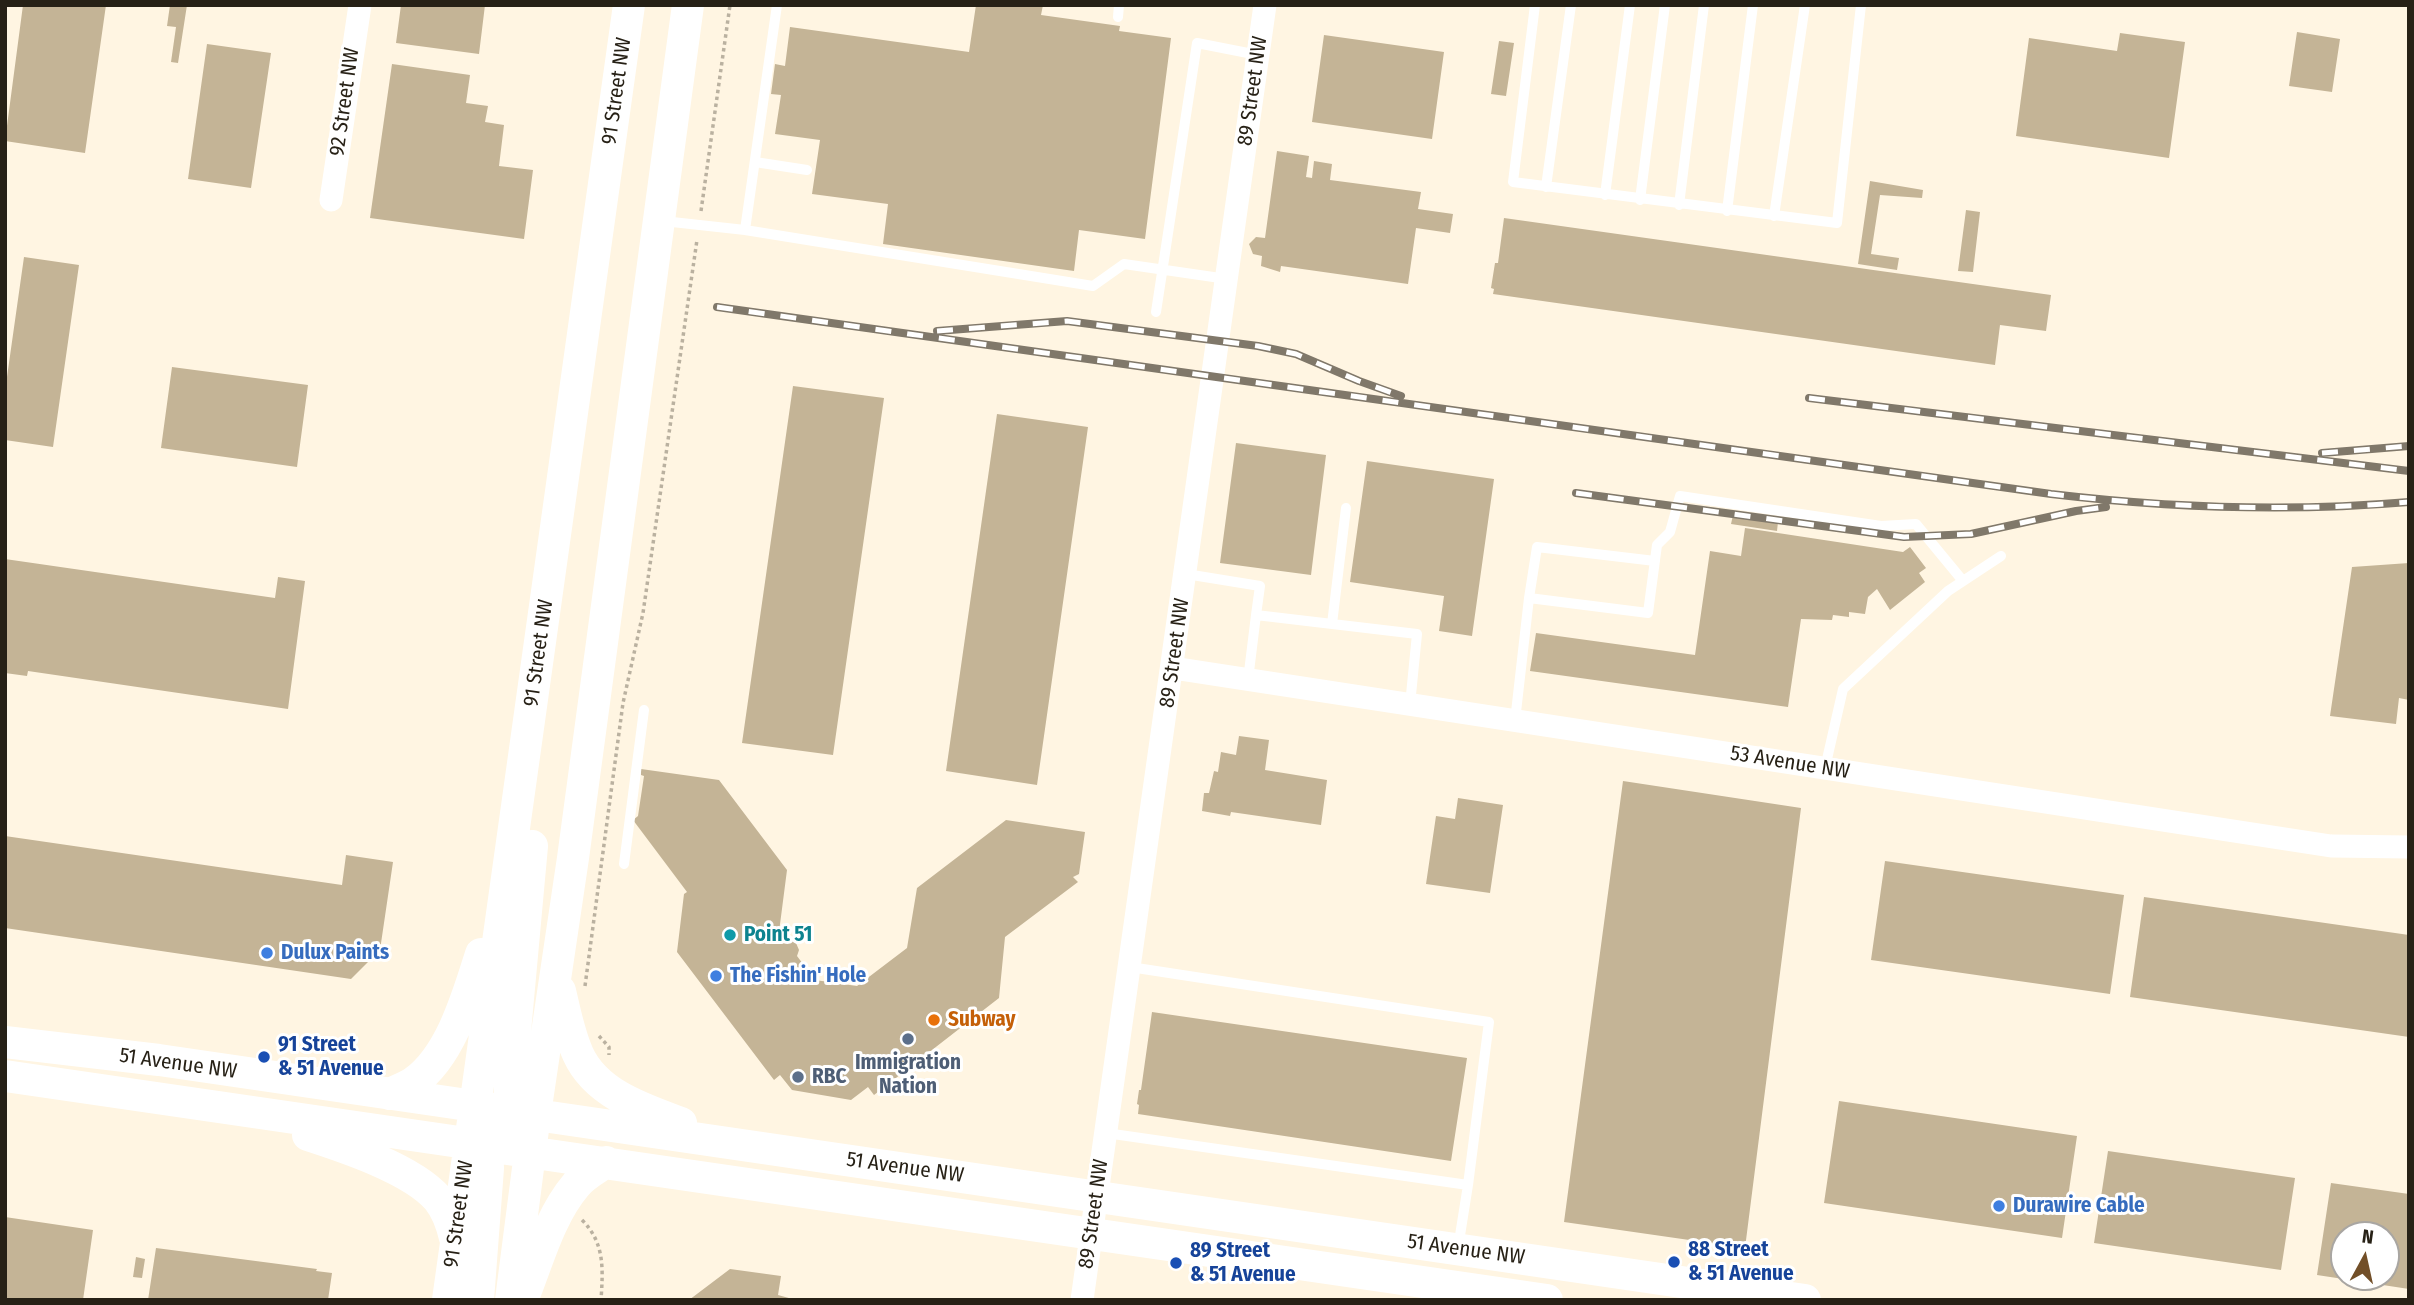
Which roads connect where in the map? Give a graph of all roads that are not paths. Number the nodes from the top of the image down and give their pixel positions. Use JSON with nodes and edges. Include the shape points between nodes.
{"nodes":[{"id":1,"x":359,"y":5,"type":"edge"},
{"id":2,"x":629,"y":5,"type":"edge"},
{"id":3,"x":688,"y":5,"type":"edge"},
{"id":4,"x":777,"y":5,"type":"edge"},
{"id":5,"x":1265,"y":5,"type":"edge"},
{"id":6,"x":1535,"y":5,"type":"edge"},
{"id":7,"x":1570,"y":5,"type":"edge"},
{"id":8,"x":1630,"y":5,"type":"edge"},
{"id":9,"x":1665,"y":5,"type":"edge"},
{"id":10,"x":1704,"y":5,"type":"edge"},
{"id":11,"x":1753,"y":5,"type":"edge"},
{"id":12,"x":1805,"y":5,"type":"edge"},
{"id":13,"x":1861,"y":5,"type":"edge"},
{"id":14,"x":1258,"y":55,"type":"junction"},
{"id":15,"x":755,"y":162,"type":"junction"},
{"id":16,"x":807,"y":170,"type":"dead end"},
{"id":17,"x":1546,"y":187,"type":"junction"},
{"id":18,"x":1605,"y":195,"type":"junction"},
{"id":19,"x":331,"y":200,"type":"dead end"},
{"id":20,"x":1640,"y":200,"type":"junction"},
{"id":21,"x":1679,"y":205,"type":"junction"},
{"id":22,"x":1727,"y":211,"type":"junction"},
{"id":23,"x":1774,"y":216,"type":"junction"},
{"id":24,"x":660,"y":221,"type":"junction"},
{"id":25,"x":746,"y":230,"type":"junction"},
{"id":26,"x":1161,"y":270,"type":"junction"},
{"id":27,"x":1228,"y":279,"type":"junction"},
{"id":28,"x":1156,"y":312,"type":"dead end"},
{"id":29,"x":1346,"y":508,"type":"dead end"},
{"id":30,"x":2001,"y":556,"type":"dead end"},
{"id":31,"x":1655,"y":561,"type":"junction"},
{"id":32,"x":1186,"y":574,"type":"junction"},
{"id":33,"x":1963,"y":581,"type":"junction"},
{"id":34,"x":1529,"y":598,"type":"junction"},
{"id":35,"x":1256,"y":615,"type":"junction"},
{"id":36,"x":1332,"y":624,"type":"junction"},
{"id":37,"x":1173,"y":668,"type":"junction"},
{"id":38,"x":1248,"y":680,"type":"junction"},
{"id":39,"x":1410,"y":705,"type":"junction"},
{"id":40,"x":644,"y":710,"type":"dead end"},
{"id":41,"x":1515,"y":721,"type":"junction"},
{"id":42,"x":524,"y":762,"type":"junction"},
{"id":43,"x":1825,"y":768,"type":"junction"},
{"id":44,"x":2409,"y":847,"type":"edge"},
{"id":45,"x":624,"y":864,"type":"dead end"},
{"id":46,"x":509,"y":870,"type":"junction"},
{"id":47,"x":1130,"y":967,"type":"junction"},
{"id":48,"x":556,"y":972,"type":"junction"},
{"id":49,"x":5,"y":1042,"type":"edge"},
{"id":50,"x":5,"y":1076,"type":"edge"},
{"id":51,"x":390,"y":1094,"type":"junction"},
{"id":52,"x":474,"y":1106,"type":"junction"},
{"id":53,"x":220,"y":1107,"type":"junction"},
{"id":54,"x":522,"y":1113,"type":"junction"},
{"id":55,"x":1106,"y":1133,"type":"junction"},
{"id":56,"x":479,"y":1145,"type":"junction"},
{"id":57,"x":746,"y":1145,"type":"junction"},
{"id":58,"x":529,"y":1152,"type":"junction"},
{"id":59,"x":606,"y":1162,"type":"junction"},
{"id":60,"x":1468,"y":1185,"type":"junction"},
{"id":61,"x":1097,"y":1196,"type":"junction"},
{"id":62,"x":1091,"y":1235,"type":"junction"},
{"id":63,"x":456,"y":1243,"type":"junction"},
{"id":64,"x":1458,"y":1250,"type":"junction"},
{"id":65,"x":448,"y":1300,"type":"edge"},
{"id":66,"x":478,"y":1300,"type":"edge"},
{"id":67,"x":511,"y":1300,"type":"edge"},
{"id":68,"x":522,"y":1300,"type":"edge"},
{"id":69,"x":1082,"y":1300,"type":"edge"},
{"id":70,"x":1548,"y":1300,"type":"edge"},
{"id":71,"x":1805,"y":1300,"type":"edge"}],
"edges":[{"from":1,"to":19,"type":"street","name":"92 Street NW"},
{"from":2,"to":42,"type":"main road","name":"91 Street NW"},
{"from":3,"to":24,"type":"main road"},
{"from":4,"to":15,"type":"lane"},
{"from":5,"to":14,"type":"street","name":"89 Street NW"},
{"from":6,"to":17,"type":"lane","via":[[1513,183]]},
{"from":7,"to":17,"type":"lane"},
{"from":8,"to":18,"type":"lane"},
{"from":9,"to":20,"type":"lane"},
{"from":10,"to":21,"type":"lane"},
{"from":11,"to":22,"type":"lane"},
{"from":12,"to":23,"type":"lane"},
{"from":13,"to":23,"type":"lane","via":[[1837,223]]},
{"from":14,"to":26,"type":"lane","via":[[1197,43]]},
{"from":14,"to":27,"type":"street","name":"89 Street NW"},
{"from":15,"to":16,"type":"lane"},
{"from":15,"to":25,"type":"lane"},
{"from":17,"to":18,"type":"lane"},
{"from":18,"to":20,"type":"lane"},
{"from":20,"to":21,"type":"lane"},
{"from":21,"to":22,"type":"lane"},
{"from":22,"to":23,"type":"lane"},
{"from":24,"to":25,"type":"lane"},
{"from":24,"to":48,"type":"main road"},
{"from":25,"to":26,"type":"lane","via":[[1093,286],[1124,264]]},
{"from":26,"to":27,"type":"lane"},
{"from":26,"to":28,"type":"lane"},
{"from":27,"to":32,"type":"street","name":"89 Street NW"},
{"from":29,"to":36,"type":"lane"},
{"from":30,"to":33,"type":"lane"},
{"from":31,"to":33,"type":"lane","via":[[1657,545],[1670,531],[1680,496],[1881,526],[1916,524]]},
{"from":31,"to":34,"type":"lane","via":[[1537,547]]},
{"from":31,"to":34,"type":"lane","via":[[1648,613]]},
{"from":32,"to":35,"type":"lane","via":[[1260,586]]},
{"from":32,"to":37,"type":"street","name":"89 Street NW"},
{"from":33,"to":43,"type":"lane","via":[[1843,689]]},
{"from":34,"to":41,"type":"lane"},
{"from":35,"to":36,"type":"lane"},
{"from":35,"to":38,"type":"lane"},
{"from":36,"to":39,"type":"lane","via":[[1416,634]]},
{"from":37,"to":38,"type":"street","name":"53 Avenue NW"},
{"from":37,"to":47,"type":"street","name":"89 Street NW"},
{"from":38,"to":39,"type":"street","name":"53 Avenue NW"},
{"from":39,"to":41,"type":"street","name":"53 Avenue NW"},
{"from":40,"to":45,"type":"lane"},
{"from":41,"to":43,"type":"street","name":"53 Avenue NW"},
{"from":42,"to":46,"type":"main road","name":"91 Street NW"},
{"from":42,"to":54,"type":"main road","via":[[535,818],[510,1086]]},
{"from":43,"to":44,"type":"street","name":"53 Avenue NW","via":[[2331,846]]},
{"from":46,"to":51,"type":"main road","via":[[455,1025],[422,1075]]},
{"from":46,"to":52,"type":"main road","name":"91 Street NW"},
{"from":47,"to":55,"type":"street","name":"89 Street NW"},
{"from":47,"to":60,"type":"lane","via":[[1489,1022]]},
{"from":48,"to":54,"type":"main road"},
{"from":48,"to":57,"type":"main road","via":[[579,1056],[606,1087],[651,1112]]},
{"from":49,"to":51,"type":"main road","name":"51 Avenue NW"},
{"from":50,"to":53,"type":"main road","name":"51 Avenue NW"},
{"from":51,"to":52,"type":"main road","name":"51 Avenue NW"},
{"from":52,"to":54,"type":"main road","name":"51 Avenue NW"},
{"from":52,"to":56,"type":"main road","via":[[482,1116]]},
{"from":53,"to":56,"type":"main road","name":"51 Avenue NW"},
{"from":53,"to":63,"type":"main road","via":[[346,1148],[413,1180],[443,1206]]},
{"from":54,"to":57,"type":"main road","name":"51 Avenue NW"},
{"from":54,"to":58,"type":"main road","via":[[514,1124]]},
{"from":55,"to":60,"type":"lane"},
{"from":55,"to":61,"type":"street","name":"89 Street NW"},
{"from":56,"to":58,"type":"main road","name":"51 Avenue NW"},
{"from":56,"to":63,"type":"main road","name":"91 Street NW"},
{"from":56,"to":66,"type":"main road"},
{"from":57,"to":61,"type":"main road","name":"51 Avenue NW"},
{"from":58,"to":59,"type":"main road","name":"51 Avenue NW"},
{"from":58,"to":67,"type":"main road"},
{"from":59,"to":62,"type":"main road","name":"51 Avenue NW"},
{"from":59,"to":68,"type":"main road","via":[[576,1185],[562,1206]]},
{"from":60,"to":64,"type":"lane"},
{"from":61,"to":62,"type":"street","name":"89 Street NW"},
{"from":61,"to":64,"type":"main road","name":"51 Avenue NW"},
{"from":62,"to":69,"type":"street","name":"89 Street NW"},
{"from":62,"to":70,"type":"main road","name":"51 Avenue NW"},
{"from":63,"to":65,"type":"main road","name":"91 Street NW"},
{"from":64,"to":71,"type":"main road","name":"51 Avenue NW"}]}
